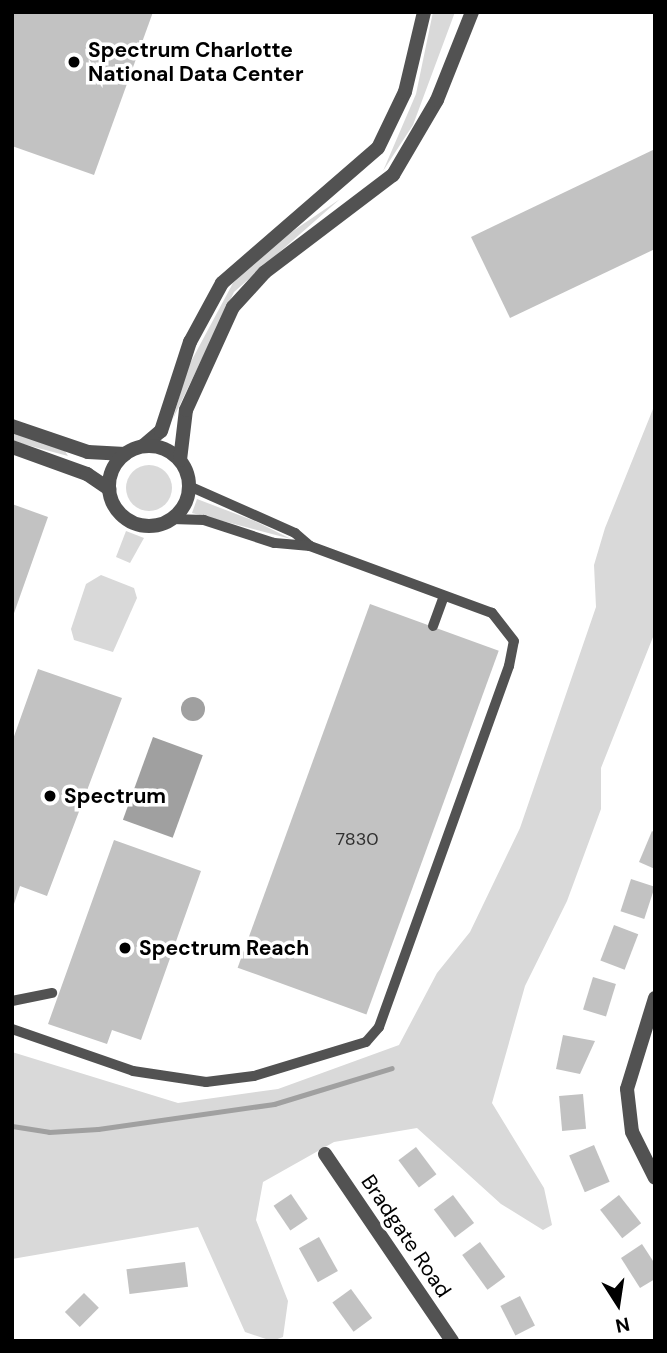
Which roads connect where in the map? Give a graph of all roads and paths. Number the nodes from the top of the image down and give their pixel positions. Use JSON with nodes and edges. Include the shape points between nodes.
{"nodes":[{"id":1,"x":424,"y":12,"type":"edge"},
{"id":2,"x":472,"y":12,"type":"edge"},
{"id":3,"x":12,"y":426,"type":"edge"},
{"id":4,"x":142,"y":446,"type":"junction"},
{"id":5,"x":12,"y":447,"type":"edge"},
{"id":6,"x":125,"y":454,"type":"junction"},
{"id":7,"x":180,"y":460,"type":"junction"},
{"id":8,"x":189,"y":486,"type":"junction"},
{"id":9,"x":109,"y":489,"type":"junction"},
{"id":10,"x":172,"y":520,"type":"junction"},
{"id":11,"x":310,"y":546,"type":"junction"},
{"id":12,"x":444,"y":596,"type":"junction"},
{"id":13,"x":433,"y":626,"type":"dead end"},
{"id":14,"x":52,"y":993,"type":"dead end"},
{"id":15,"x":655,"y":998,"type":"edge"},
{"id":16,"x":12,"y":1001,"type":"edge"},
{"id":17,"x":12,"y":1029,"type":"edge"},
{"id":18,"x":325,"y":1154,"type":"dead end"},
{"id":19,"x":655,"y":1178,"type":"edge"},
{"id":20,"x":452,"y":1341,"type":"edge"}],
"edges":[{"from":1,"to":4,"type":"street","via":[[405,92],[378,148],[222,283],[190,342],[162,431]]},
{"from":2,"to":7,"type":"street","via":[[406,159],[372,195],[265,272],[233,307],[186,410]]},
{"from":3,"to":6,"type":"street","via":[[88,452]]},
{"from":4,"to":6,"type":"street"},
{"from":4,"to":7,"type":"street","via":[[162,448]]},
{"from":5,"to":9,"type":"street"},
{"from":6,"to":9,"type":"street"},
{"from":7,"to":8,"type":"street"},
{"from":8,"to":10,"type":"street"},
{"from":8,"to":11,"type":"lane","via":[[295,533]]},
{"from":9,"to":10,"type":"street","via":[[129,520],[150,526]]},
{"from":10,"to":11,"type":"lane","via":[[204,520],[274,543]]},
{"from":11,"to":12,"type":"lane"},
{"from":12,"to":13,"type":"lane"},
{"from":12,"to":17,"type":"lane","via":[[500,619],[513,652],[374,1035],[254,1076],[206,1082],[133,1072]]},
{"from":14,"to":16,"type":"lane"},
{"from":15,"to":19,"type":"street","via":[[627,1089],[632,1132]]},
{"from":18,"to":20,"type":"street","name":"Bradgate Road"}]}
